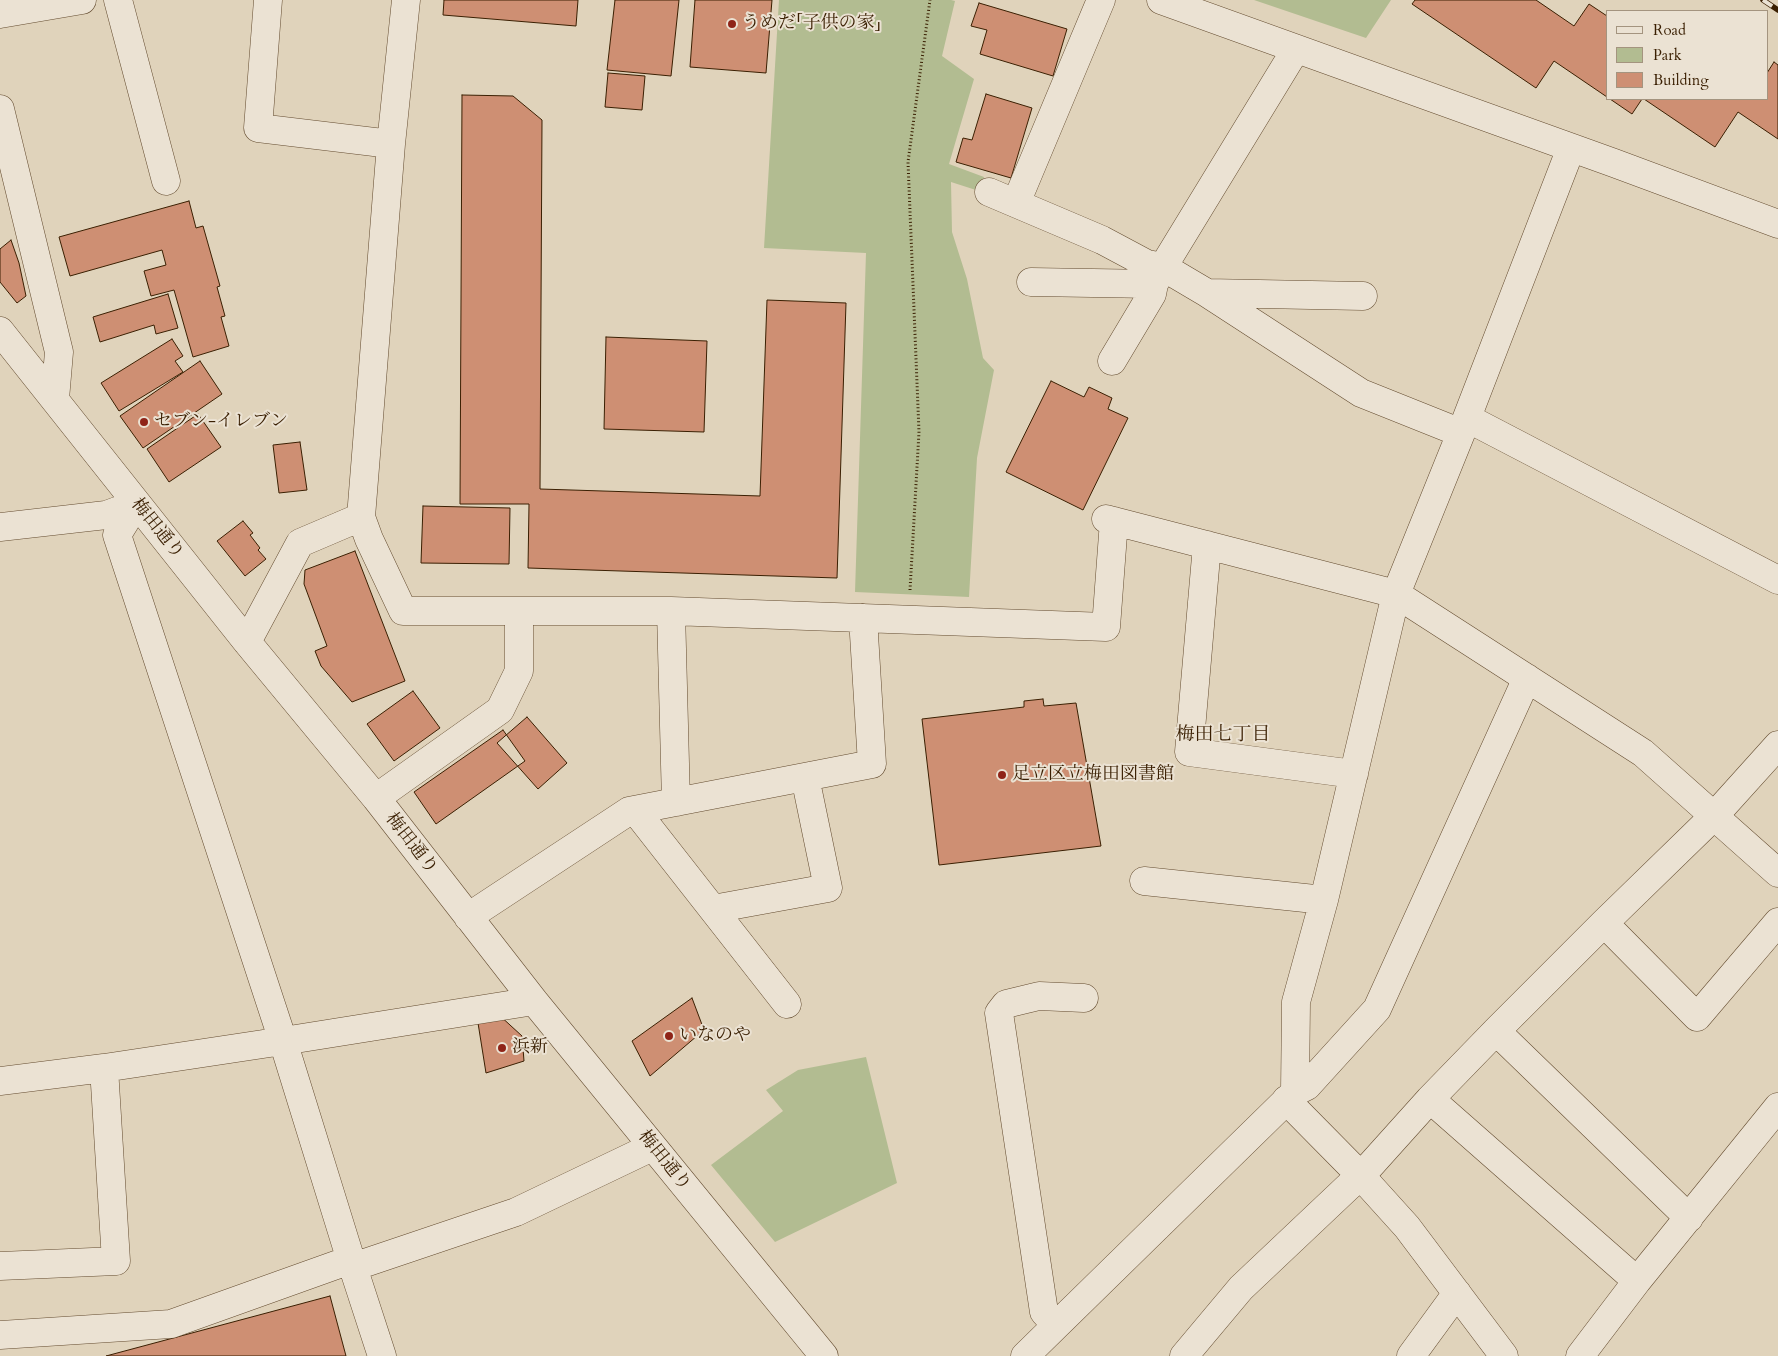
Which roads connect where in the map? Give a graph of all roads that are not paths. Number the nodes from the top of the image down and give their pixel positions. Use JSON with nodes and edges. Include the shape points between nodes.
{"nodes":[{"id":1,"x":82,"y":0,"type":"edge"},
{"id":2,"x":118,"y":0,"type":"edge"},
{"id":3,"x":268,"y":0,"type":"edge"},
{"id":4,"x":406,"y":0,"type":"edge"},
{"id":5,"x":1101,"y":0,"type":"edge"},
{"id":6,"x":1161,"y":0,"type":"edge"},
{"id":7,"x":0,"y":14,"type":"edge"},
{"id":8,"x":1296,"y":49,"type":"junction"},
{"id":9,"x":0,"y":109,"type":"edge"},
{"id":10,"x":391,"y":144,"type":"junction"},
{"id":11,"x":1571,"y":148,"type":"junction"},
{"id":12,"x":166,"y":181,"type":"dead end"},
{"id":13,"x":989,"y":192,"type":"dead end"},
{"id":14,"x":1016,"y":204,"type":"junction"},
{"id":15,"x":1778,"y":224,"type":"edge"},
{"id":16,"x":1158,"y":276,"type":"junction"},
{"id":17,"x":1031,"y":282,"type":"dead end"},
{"id":18,"x":1208,"y":293,"type":"junction"},
{"id":19,"x":1363,"y":296,"type":"dead end"},
{"id":20,"x":0,"y":331,"type":"edge"},
{"id":21,"x":1112,"y":361,"type":"dead end"},
{"id":22,"x":55,"y":400,"type":"junction"},
{"id":23,"x":1464,"y":426,"type":"junction"},
{"id":24,"x":136,"y":504,"type":"junction"},
{"id":25,"x":361,"y":517,"type":"junction"},
{"id":26,"x":0,"y":527,"type":"edge"},
{"id":27,"x":1207,"y":545,"type":"junction"},
{"id":28,"x":1778,"y":580,"type":"edge"},
{"id":29,"x":1396,"y":594,"type":"junction"},
{"id":30,"x":671,"y":611,"type":"junction"},
{"id":31,"x":519,"y":612,"type":"junction"},
{"id":32,"x":863,"y":618,"type":"junction"},
{"id":33,"x":247,"y":642,"type":"junction"},
{"id":34,"x":1527,"y":678,"type":"junction"},
{"id":35,"x":1778,"y":745,"type":"edge"},
{"id":36,"x":1354,"y":774,"type":"junction"},
{"id":37,"x":805,"y":777,"type":"junction"},
{"id":38,"x":376,"y":798,"type":"junction"},
{"id":39,"x":676,"y":802,"type":"junction"},
{"id":40,"x":634,"y":810,"type":"junction"},
{"id":41,"x":1715,"y":815,"type":"junction"},
{"id":42,"x":1778,"y":872,"type":"edge"},
{"id":43,"x":1144,"y":881,"type":"dead end"},
{"id":44,"x":1324,"y":900,"type":"junction"},
{"id":45,"x":713,"y":909,"type":"junction"},
{"id":46,"x":468,"y":917,"type":"junction"},
{"id":47,"x":1778,"y":922,"type":"edge"},
{"id":48,"x":1604,"y":923,"type":"junction"},
{"id":49,"x":1084,"y":998,"type":"dead end"},
{"id":50,"x":534,"y":1001,"type":"junction"},
{"id":51,"x":787,"y":1004,"type":"dead end"},
{"id":52,"x":1496,"y":1031,"type":"junction"},
{"id":53,"x":283,"y":1042,"type":"junction"},
{"id":54,"x":104,"y":1068,"type":"junction"},
{"id":55,"x":0,"y":1081,"type":"edge"},
{"id":56,"x":1291,"y":1096,"type":"junction"},
{"id":57,"x":1430,"y":1099,"type":"junction"},
{"id":58,"x":1778,"y":1107,"type":"edge"},
{"id":59,"x":652,"y":1147,"type":"junction"},
{"id":60,"x":1360,"y":1175,"type":"junction"},
{"id":61,"x":1689,"y":1218,"type":"junction"},
{"id":62,"x":351,"y":1263,"type":"junction"},
{"id":63,"x":0,"y":1266,"type":"edge"},
{"id":64,"x":1637,"y":1281,"type":"junction"},
{"id":65,"x":1457,"y":1293,"type":"junction"},
{"id":66,"x":1056,"y":1325,"type":"junction"},
{"id":67,"x":0,"y":1335,"type":"edge"},
{"id":68,"x":382,"y":1356,"type":"edge"},
{"id":69,"x":824,"y":1356,"type":"edge"},
{"id":70,"x":1024,"y":1356,"type":"edge"},
{"id":71,"x":1184,"y":1356,"type":"edge"},
{"id":72,"x":1411,"y":1356,"type":"edge"},
{"id":73,"x":1504,"y":1356,"type":"edge"},
{"id":74,"x":1580,"y":1356,"type":"edge"}],
"edges":[{"from":1,"to":7,"type":"street"},
{"from":2,"to":12,"type":"street"},
{"from":3,"to":10,"type":"street","via":[[258,128]]},
{"from":4,"to":10,"type":"street"},
{"from":5,"to":14,"type":"street"},
{"from":6,"to":8,"type":"street"},
{"from":8,"to":11,"type":"street"},
{"from":8,"to":16,"type":"street"},
{"from":9,"to":22,"type":"street","via":[[59,352]]},
{"from":10,"to":25,"type":"street"},
{"from":11,"to":15,"type":"street"},
{"from":11,"to":23,"type":"street"},
{"from":13,"to":14,"type":"street"},
{"from":14,"to":16,"type":"street","via":[[1102,240],[1147,264]]},
{"from":16,"to":17,"type":"street"},
{"from":16,"to":18,"type":"street"},
{"from":16,"to":21,"type":"street","via":[[1152,294]]},
{"from":18,"to":19,"type":"street"},
{"from":18,"to":23,"type":"street","via":[[1361,393]]},
{"from":20,"to":22,"type":"street","name":"梅田通り"},
{"from":22,"to":24,"type":"street","name":"梅田通り"},
{"from":23,"to":28,"type":"street"},
{"from":23,"to":29,"type":"street"},
{"from":24,"to":26,"type":"street","via":[[106,515]]},
{"from":24,"to":33,"type":"street","name":"梅田通り"},
{"from":24,"to":53,"type":"street","via":[[117,536]]},
{"from":25,"to":31,"type":"street","via":[[403,610]]},
{"from":25,"to":33,"type":"street","via":[[300,543]]},
{"from":27,"to":29,"type":"street"},
{"from":27,"to":32,"type":"street","via":[[1110,520],[1106,627]]},
{"from":27,"to":36,"type":"street","via":[[1189,752]]},
{"from":29,"to":34,"type":"street"},
{"from":29,"to":36,"type":"street"},
{"from":30,"to":31,"type":"street"},
{"from":30,"to":32,"type":"street"},
{"from":30,"to":39,"type":"street"},
{"from":31,"to":38,"type":"street","via":[[519,672],[500,710]]},
{"from":32,"to":37,"type":"street","via":[[872,764]]},
{"from":33,"to":38,"type":"street","name":"梅田通り"},
{"from":34,"to":41,"type":"street","via":[[1643,753]]},
{"from":34,"to":56,"type":"street","via":[[1376,1009],[1307,1086]]},
{"from":35,"to":41,"type":"street"},
{"from":36,"to":44,"type":"street"},
{"from":37,"to":39,"type":"street"},
{"from":37,"to":45,"type":"street","via":[[828,888]]},
{"from":38,"to":46,"type":"street","name":"梅田通り"},
{"from":39,"to":40,"type":"street"},
{"from":40,"to":45,"type":"street"},
{"from":40,"to":46,"type":"street"},
{"from":41,"to":42,"type":"street"},
{"from":41,"to":48,"type":"street"},
{"from":43,"to":44,"type":"street"},
{"from":44,"to":56,"type":"street","via":[[1296,1002]]},
{"from":45,"to":51,"type":"street"},
{"from":46,"to":50,"type":"street","name":"梅田通り"},
{"from":47,"to":48,"type":"street","via":[[1697,1017]]},
{"from":48,"to":52,"type":"street"},
{"from":49,"to":66,"type":"street","via":[[1039,996],[1006,1004],[999,1013],[1044,1312]]},
{"from":50,"to":53,"type":"street"},
{"from":50,"to":59,"type":"street","name":"梅田通り"},
{"from":52,"to":57,"type":"street"},
{"from":52,"to":61,"type":"street"},
{"from":53,"to":54,"type":"street"},
{"from":53,"to":62,"type":"street"},
{"from":54,"to":55,"type":"street"},
{"from":54,"to":63,"type":"street","via":[[116,1261]]},
{"from":56,"to":60,"type":"street"},
{"from":56,"to":66,"type":"street"},
{"from":57,"to":60,"type":"street"},
{"from":57,"to":64,"type":"street"},
{"from":58,"to":61,"type":"street"},
{"from":59,"to":62,"type":"street","via":[[516,1212]]},
{"from":59,"to":69,"type":"street","name":"梅田通り"},
{"from":60,"to":65,"type":"street","via":[[1407,1227]]},
{"from":60,"to":71,"type":"street","via":[[1241,1288]]},
{"from":61,"to":64,"type":"street"},
{"from":62,"to":67,"type":"street","via":[[171,1324]]},
{"from":62,"to":68,"type":"street"},
{"from":64,"to":74,"type":"street"},
{"from":65,"to":72,"type":"street"},
{"from":65,"to":73,"type":"street"},
{"from":66,"to":70,"type":"street"}]}
